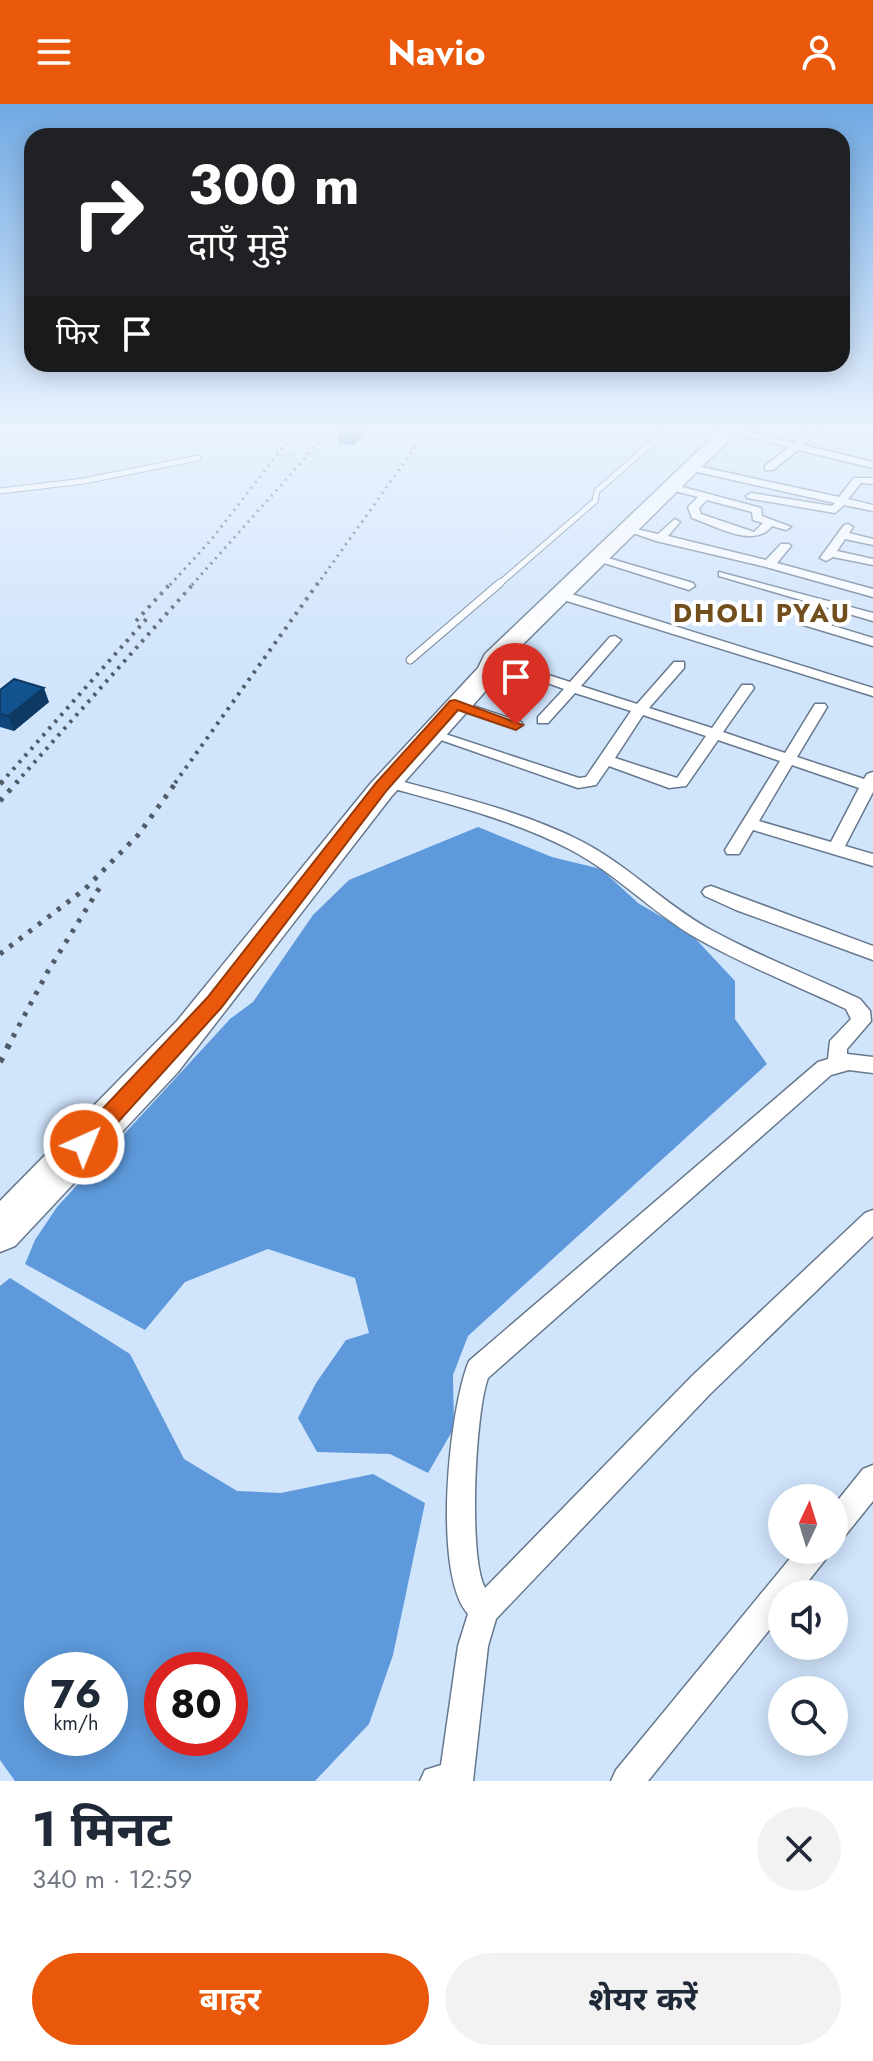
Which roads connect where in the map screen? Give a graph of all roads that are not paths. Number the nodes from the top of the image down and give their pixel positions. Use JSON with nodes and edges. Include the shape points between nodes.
{"nodes":[{"id":1,"x":588,"y":507,"type":"edge"},
{"id":2,"x":656,"y":507,"type":"edge"},
{"id":3,"x":658,"y":507,"type":"edge"},
{"id":4,"x":693,"y":507,"type":"edge"},
{"id":5,"x":747,"y":507,"type":"edge"},
{"id":6,"x":841,"y":507,"type":"edge"},
{"id":7,"x":873,"y":519,"type":"edge"},
{"id":8,"x":675,"y":522,"type":"dead end"},
{"id":9,"x":770,"y":522,"type":"junction"},
{"id":10,"x":786,"y":527,"type":"dead end"},
{"id":11,"x":636,"y":532,"type":"junction"},
{"id":12,"x":707,"y":532,"type":"dead end"},
{"id":13,"x":744,"y":533,"type":"junction"},
{"id":14,"x":660,"y":539,"type":"junction"},
{"id":15,"x":873,"y":542,"type":"edge"},
{"id":16,"x":785,"y":546,"type":"dead end"},
{"id":17,"x":690,"y":550,"type":"junction"},
{"id":18,"x":725,"y":553,"type":"junction"},
{"id":19,"x":608,"y":561,"type":"junction"},
{"id":20,"x":873,"y":562,"type":"edge"},
{"id":21,"x":769,"y":564,"type":"junction"},
{"id":22,"x":723,"y":574,"type":"dead end"},
{"id":23,"x":689,"y":586,"type":"dead end"},
{"id":24,"x":873,"y":593,"type":"edge"},
{"id":25,"x":571,"y":598,"type":"junction"},
{"id":26,"x":873,"y":617,"type":"edge"},
{"id":27,"x":804,"y":621,"type":"dead end"},
{"id":28,"x":615,"y":640,"type":"dead end"},
{"id":29,"x":867,"y":641,"type":"edge"},
{"id":30,"x":410,"y":660,"type":"dead end"},
{"id":31,"x":679,"y":665,"type":"dead end"},
{"id":32,"x":496,"y":668,"type":"junction"},
{"id":33,"x":573,"y":688,"type":"junction"},
{"id":34,"x":747,"y":688,"type":"dead end"},
{"id":35,"x":873,"y":692,"type":"edge"},
{"id":36,"x":455,"y":704,"type":"junction"},
{"id":37,"x":820,"y":707,"type":"dead end"},
{"id":38,"x":639,"y":710,"type":"junction"},
{"id":39,"x":543,"y":720,"type":"dead end"},
{"id":40,"x":516,"y":725,"type":"dead end"},
{"id":41,"x":428,"y":733,"type":"junction"},
{"id":42,"x":713,"y":734,"type":"junction"},
{"id":43,"x":790,"y":759,"type":"junction"},
{"id":44,"x":607,"y":760,"type":"junction"},
{"id":45,"x":385,"y":782,"type":"junction"},
{"id":46,"x":871,"y":782,"type":"edge"},
{"id":47,"x":750,"y":824,"type":"junction"},
{"id":48,"x":835,"y":849,"type":"junction"},
{"id":49,"x":733,"y":850,"type":"dead end"},
{"id":50,"x":873,"y":860,"type":"edge"},
{"id":51,"x":711,"y":892,"type":"dead end"},
{"id":52,"x":873,"y":953,"type":"edge"},
{"id":53,"x":838,"y":1063,"type":"junction"},
{"id":54,"x":873,"y":1065,"type":"edge"},
{"id":55,"x":10,"y":1221,"type":"edge"},
{"id":56,"x":873,"y":1221,"type":"edge"},
{"id":57,"x":0,"y":1242,"type":"edge"},
{"id":58,"x":873,"y":1479,"type":"edge"},
{"id":59,"x":848,"y":1510,"type":"edge"},
{"id":60,"x":804,"y":1564,"type":"edge"},
{"id":61,"x":484,"y":1610,"type":"junction"},
{"id":62,"x":449,"y":1781,"type":"edge"},
{"id":63,"x":627,"y":1781,"type":"edge"}],
"edges":[{"from":1,"to":30,"type":"lane"},
{"from":2,"to":32,"type":"highway","via":[[494,659]]},
{"from":3,"to":11,"type":"highway"},
{"from":4,"to":13,"type":"street","via":[[696,516]]},
{"from":5,"to":9,"type":"street"},
{"from":6,"to":7,"type":"street"},
{"from":8,"to":14,"type":"street"},
{"from":9,"to":10,"type":"street"},
{"from":9,"to":13,"type":"street","via":[[759,535]]},
{"from":11,"to":14,"type":"street"},
{"from":11,"to":19,"type":"highway"},
{"from":12,"to":17,"type":"street"},
{"from":13,"to":18,"type":"street"},
{"from":14,"to":17,"type":"street"},
{"from":15,"to":20,"type":"street","via":[[846,531],[829,556]]},
{"from":16,"to":21,"type":"street"},
{"from":17,"to":18,"type":"street"},
{"from":18,"to":21,"type":"street"},
{"from":19,"to":23,"type":"street"},
{"from":19,"to":25,"type":"highway"},
{"from":21,"to":24,"type":"street"},
{"from":22,"to":26,"type":"street"},
{"from":25,"to":32,"type":"highway"},
{"from":25,"to":35,"type":"street"},
{"from":26,"to":29,"type":"street"},
{"from":27,"to":29,"type":"street"},
{"from":28,"to":33,"type":"street"},
{"from":31,"to":38,"type":"street"},
{"from":32,"to":33,"type":"street"},
{"from":32,"to":36,"type":"highway"},
{"from":33,"to":38,"type":"street"},
{"from":33,"to":39,"type":"street"},
{"from":34,"to":42,"type":"street"},
{"from":36,"to":40,"type":"street"},
{"from":36,"to":41,"type":"highway"},
{"from":37,"to":43,"type":"street"},
{"from":38,"to":42,"type":"street"},
{"from":38,"to":44,"type":"street"},
{"from":41,"to":44,"type":"street","via":[[578,783],[591,782]]},
{"from":41,"to":45,"type":"highway"},
{"from":42,"to":43,"type":"street"},
{"from":42,"to":44,"type":"street","via":[[681,783]]},
{"from":43,"to":46,"type":"street"},
{"from":43,"to":47,"type":"street"},
{"from":45,"to":53,"type":"street","via":[[469,804],[560,837],[616,869],[704,934],[853,1004],[861,1021],[837,1047]]},
{"from":45,"to":55,"type":"highway","via":[[214,1003]]},
{"from":46,"to":48,"type":"street"},
{"from":47,"to":48,"type":"street"},
{"from":47,"to":49,"type":"street"},
{"from":48,"to":50,"type":"street"},
{"from":51,"to":52,"type":"street"},
{"from":53,"to":54,"type":"street"},
{"from":53,"to":61,"type":"street","via":[[825,1068],[478,1370],[469,1393],[463,1506],[469,1591]]},
{"from":55,"to":57,"type":"street"},
{"from":56,"to":61,"type":"street","via":[[701,1385]]},
{"from":58,"to":59,"type":"street"},
{"from":60,"to":63,"type":"street"},
{"from":61,"to":62,"type":"street"}]}
